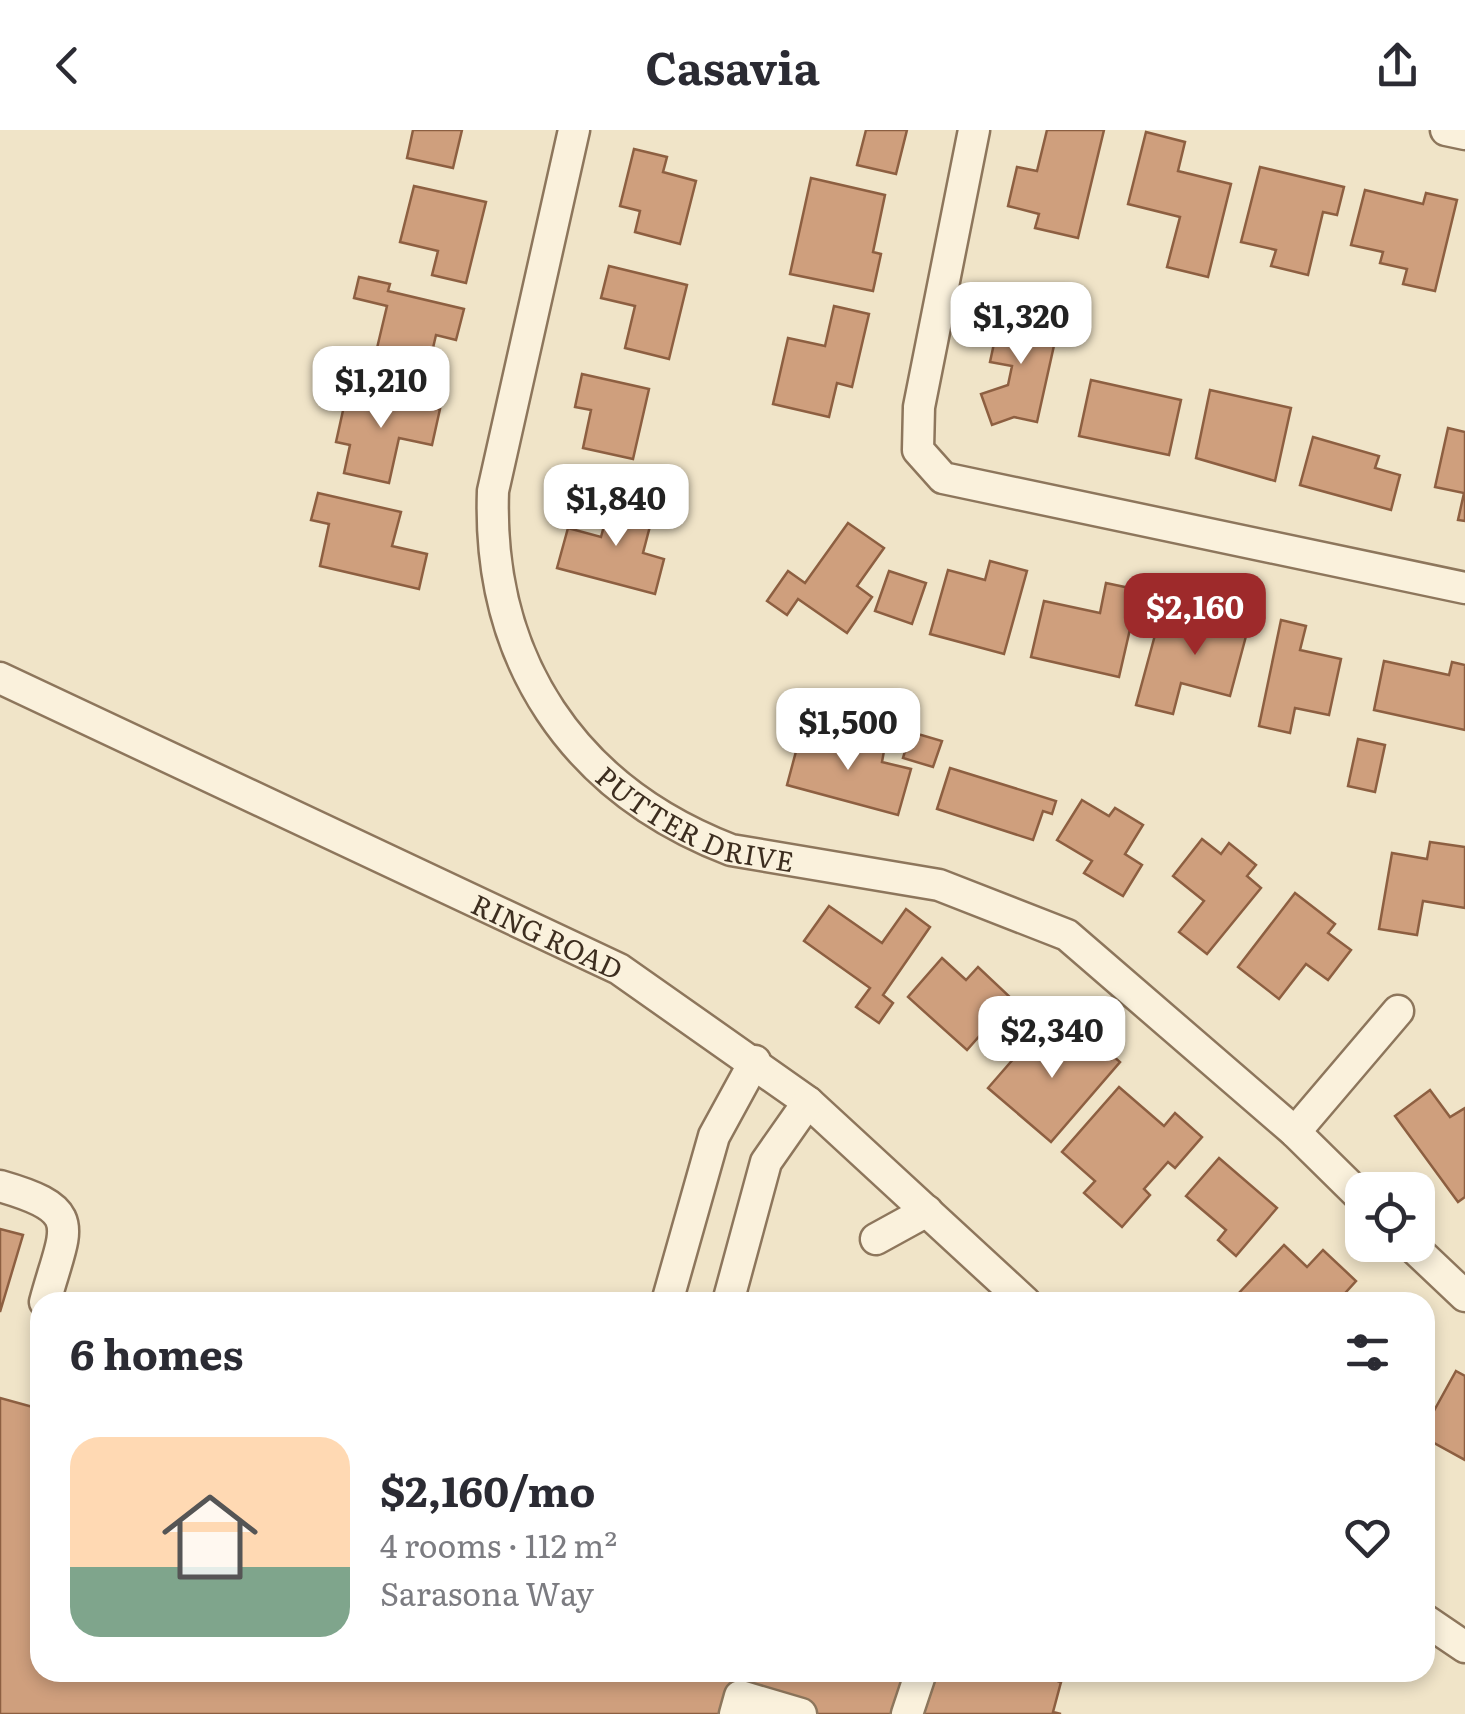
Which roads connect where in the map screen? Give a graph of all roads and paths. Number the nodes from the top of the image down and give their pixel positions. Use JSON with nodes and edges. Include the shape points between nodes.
{"nodes":[{"id":1,"x":574,"y":130,"type":"edge"},
{"id":2,"x":974,"y":130,"type":"edge"},
{"id":3,"x":1446,"y":130,"type":"edge"},
{"id":4,"x":1465,"y":134,"type":"edge"},
{"id":5,"x":1465,"y":588,"type":"edge"},
{"id":6,"x":0,"y":678,"type":"edge"},
{"id":7,"x":1398,"y":1011,"type":"dead end"},
{"id":8,"x":755,"y":1061,"type":"junction"},
{"id":9,"x":808,"y":1102,"type":"junction"},
{"id":10,"x":1295,"y":1132,"type":"junction"},
{"id":11,"x":1345,"y":1181,"type":"edge"},
{"id":12,"x":0,"y":1186,"type":"edge"},
{"id":13,"x":926,"y":1211,"type":"junction"},
{"id":14,"x":876,"y":1240,"type":"dead end"},
{"id":15,"x":1429,"y":1262,"type":"edge"},
{"id":16,"x":48,"y":1292,"type":"edge"},
{"id":17,"x":670,"y":1292,"type":"edge"},
{"id":18,"x":731,"y":1292,"type":"edge"},
{"id":19,"x":1014,"y":1292,"type":"edge"},
{"id":20,"x":1465,"y":1296,"type":"edge"},
{"id":21,"x":1435,"y":1626,"type":"edge"},
{"id":22,"x":1465,"y":1646,"type":"edge"},
{"id":23,"x":918,"y":1682,"type":"edge"},
{"id":24,"x":735,"y":1714,"type":"edge"},
{"id":25,"x":801,"y":1714,"type":"edge"},
{"id":26,"x":907,"y":1714,"type":"edge"}],
"edges":[{"from":1,"to":10,"type":"street","name":"PUTTER DRIVE","via":[[493,490],[492,528],[513,639],[568,738],[618,788],[731,850],[939,885],[1067,934]]},
{"from":2,"to":5,"type":"street","via":[[919,407],[918,450],[942,478]]},
{"from":3,"to":4,"type":"street"},
{"from":6,"to":8,"type":"street","name":"RING ROAD","via":[[619,969]]},
{"from":7,"to":10,"type":"street"},
{"from":8,"to":9,"type":"street","name":"RING ROAD"},
{"from":8,"to":17,"type":"street","via":[[714,1136]]},
{"from":9,"to":13,"type":"street","name":"RING ROAD"},
{"from":9,"to":18,"type":"street","via":[[766,1162]]},
{"from":10,"to":11,"type":"street","name":"PUTTER DRIVE"},
{"from":12,"to":16,"type":"street","via":[[57,1208],[64,1232]]},
{"from":13,"to":14,"type":"street"},
{"from":13,"to":19,"type":"street","name":"RING ROAD"},
{"from":15,"to":20,"type":"street"},
{"from":21,"to":22,"type":"street"},
{"from":23,"to":26,"type":"street"},
{"from":24,"to":25,"type":"street","via":[[740,1696]]}]}
